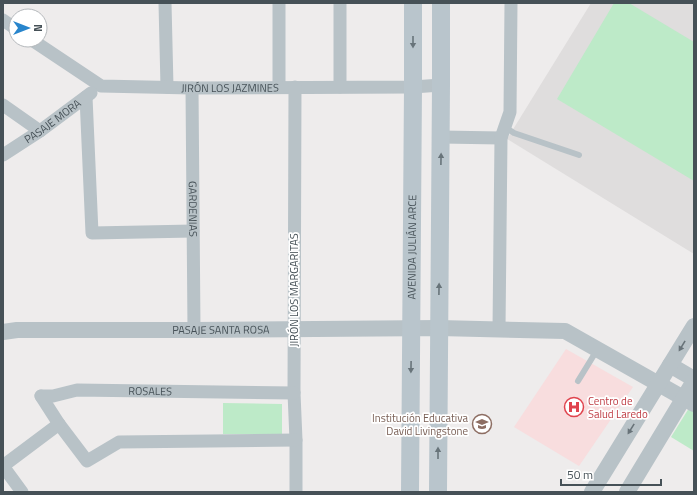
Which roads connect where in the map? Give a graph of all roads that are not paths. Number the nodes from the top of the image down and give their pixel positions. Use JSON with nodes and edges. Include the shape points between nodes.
{"nodes":[{"id":1,"x":165,"y":3,"type":"edge"},
{"id":2,"x":279,"y":3,"type":"edge"},
{"id":3,"x":340,"y":3,"type":"edge"},
{"id":4,"x":413,"y":3,"type":"edge"},
{"id":5,"x":441,"y":3,"type":"edge"},
{"id":6,"x":510,"y":3,"type":"edge"},
{"id":7,"x":44,"y":48,"type":"edge"},
{"id":8,"x":441,"y":85,"type":"junction"},
{"id":9,"x":101,"y":86,"type":"junction"},
{"id":10,"x":167,"y":87,"type":"junction"},
{"id":11,"x":279,"y":87,"type":"junction"},
{"id":12,"x":295,"y":87,"type":"junction"},
{"id":13,"x":340,"y":87,"type":"junction"},
{"id":14,"x":413,"y":87,"type":"junction"},
{"id":15,"x":192,"y":88,"type":"junction"},
{"id":16,"x":86,"y":97,"type":"junction"},
{"id":17,"x":3,"y":105,"type":"edge"},
{"id":18,"x":40,"y":131,"type":"junction"},
{"id":19,"x":503,"y":133,"type":"junction"},
{"id":20,"x":441,"y":137,"type":"junction"},
{"id":21,"x":579,"y":155,"type":"dead end"},
{"id":22,"x":3,"y":156,"type":"edge"},
{"id":23,"x":193,"y":231,"type":"junction"},
{"id":24,"x":694,"y":326,"type":"edge"},
{"id":25,"x":412,"y":328,"type":"junction"},
{"id":26,"x":439,"y":328,"type":"junction"},
{"id":27,"x":294,"y":329,"type":"junction"},
{"id":28,"x":499,"y":329,"type":"junction"},
{"id":29,"x":194,"y":330,"type":"junction"},
{"id":30,"x":3,"y":332,"type":"edge"},
{"id":31,"x":598,"y":349,"type":"junction"},
{"id":32,"x":670,"y":365,"type":"junction"},
{"id":33,"x":694,"y":380,"type":"edge"},
{"id":34,"x":578,"y":381,"type":"dead end"},
{"id":35,"x":659,"y":384,"type":"junction"},
{"id":36,"x":294,"y":393,"type":"junction"},
{"id":37,"x":689,"y":401,"type":"edge"},
{"id":38,"x":59,"y":424,"type":"junction"},
{"id":39,"x":296,"y":440,"type":"junction"},
{"id":40,"x":3,"y":466,"type":"edge"},
{"id":41,"x":22,"y":492,"type":"edge"},
{"id":42,"x":296,"y":492,"type":"edge"},
{"id":43,"x":410,"y":492,"type":"edge"},
{"id":44,"x":438,"y":492,"type":"edge"},
{"id":45,"x":592,"y":492,"type":"edge"},
{"id":46,"x":627,"y":492,"type":"edge"}],
"edges":[{"from":1,"to":10,"type":"street"},
{"from":2,"to":11,"type":"street"},
{"from":3,"to":13,"type":"street"},
{"from":4,"to":14,"type":"main road","name":"AVENIDA JULIÁN ARCE","one_way":true},
{"from":5,"to":8,"type":"main road"},
{"from":6,"to":19,"type":"street","via":[[510,112]]},
{"from":7,"to":9,"type":"street"},
{"from":8,"to":14,"type":"street","name":"JIRÓN LOS JAZMINES"},
{"from":8,"to":20,"type":"main road"},
{"from":9,"to":10,"type":"street","name":"JIRÓN LOS JAZMINES"},
{"from":9,"to":16,"type":"street","name":"PASAJE MORA"},
{"from":10,"to":15,"type":"street","name":"JIRÓN LOS JAZMINES"},
{"from":11,"to":12,"type":"street","name":"JIRÓN LOS JAZMINES"},
{"from":11,"to":15,"type":"street","name":"JIRÓN LOS JAZMINES"},
{"from":12,"to":13,"type":"street","name":"JIRÓN LOS JAZMINES"},
{"from":12,"to":27,"type":"street","name":"JIRÓN LOS MARGARITAS"},
{"from":13,"to":14,"type":"street","name":"JIRÓN LOS JAZMINES"},
{"from":14,"to":25,"type":"main road","name":"AVENIDA JULIÁN ARCE"},
{"from":15,"to":23,"type":"street","name":"GARDENIAS"},
{"from":16,"to":18,"type":"street","name":"PASAJE MORA"},
{"from":16,"to":23,"type":"street","via":[[92,233]]},
{"from":17,"to":18,"type":"street"},
{"from":18,"to":22,"type":"street","name":"PASAJE MORA"},
{"from":19,"to":20,"type":"street"},
{"from":19,"to":21,"type":"lane","via":[[514,133]]},
{"from":19,"to":28,"type":"street"},
{"from":26,"to":20,"type":"main road","one_way":true},
{"from":23,"to":29,"type":"street","name":"GARDENIAS"},
{"from":24,"to":32,"type":"street","one_way":true},
{"from":25,"to":26,"type":"street","name":"PASAJE SANTA ROSA"},
{"from":25,"to":27,"type":"street","name":"PASAJE SANTA ROSA"},
{"from":25,"to":43,"type":"main road","name":"AVENIDA JULIÁN ARCE","one_way":true},
{"from":26,"to":28,"type":"street","name":"PASAJE SANTA ROSA"},
{"from":44,"to":26,"type":"main road","one_way":true},
{"from":27,"to":29,"type":"street","name":"PASAJE SANTA ROSA"},
{"from":27,"to":36,"type":"street","name":"JIRÓN LOS MARGARITAS"},
{"from":28,"to":31,"type":"street","name":"PASAJE SANTA ROSA","via":[[565,331]]},
{"from":29,"to":30,"type":"street","name":"PASAJE SANTA ROSA"},
{"from":31,"to":34,"type":"lane"},
{"from":31,"to":35,"type":"street","name":"PASAJE SANTA ROSA"},
{"from":32,"to":33,"type":"street"},
{"from":32,"to":35,"type":"street"},
{"from":33,"to":37,"type":"street"},
{"from":35,"to":37,"type":"street","name":"PASAJE SANTA ROSA"},
{"from":35,"to":45,"type":"street","one_way":true},
{"from":36,"to":38,"type":"street","name":"ROSALES","via":[[77,390],[41,396]]},
{"from":36,"to":39,"type":"street","name":"JIRÓN LOS MARGARITAS"},
{"from":37,"to":46,"type":"street"},
{"from":38,"to":39,"type":"street","name":"ROSALES","via":[[87,461],[119,442]]},
{"from":38,"to":40,"type":"street"},
{"from":39,"to":42,"type":"street","name":"JIRÓN LOS MARGARITAS"},
{"from":40,"to":41,"type":"street"}]}
